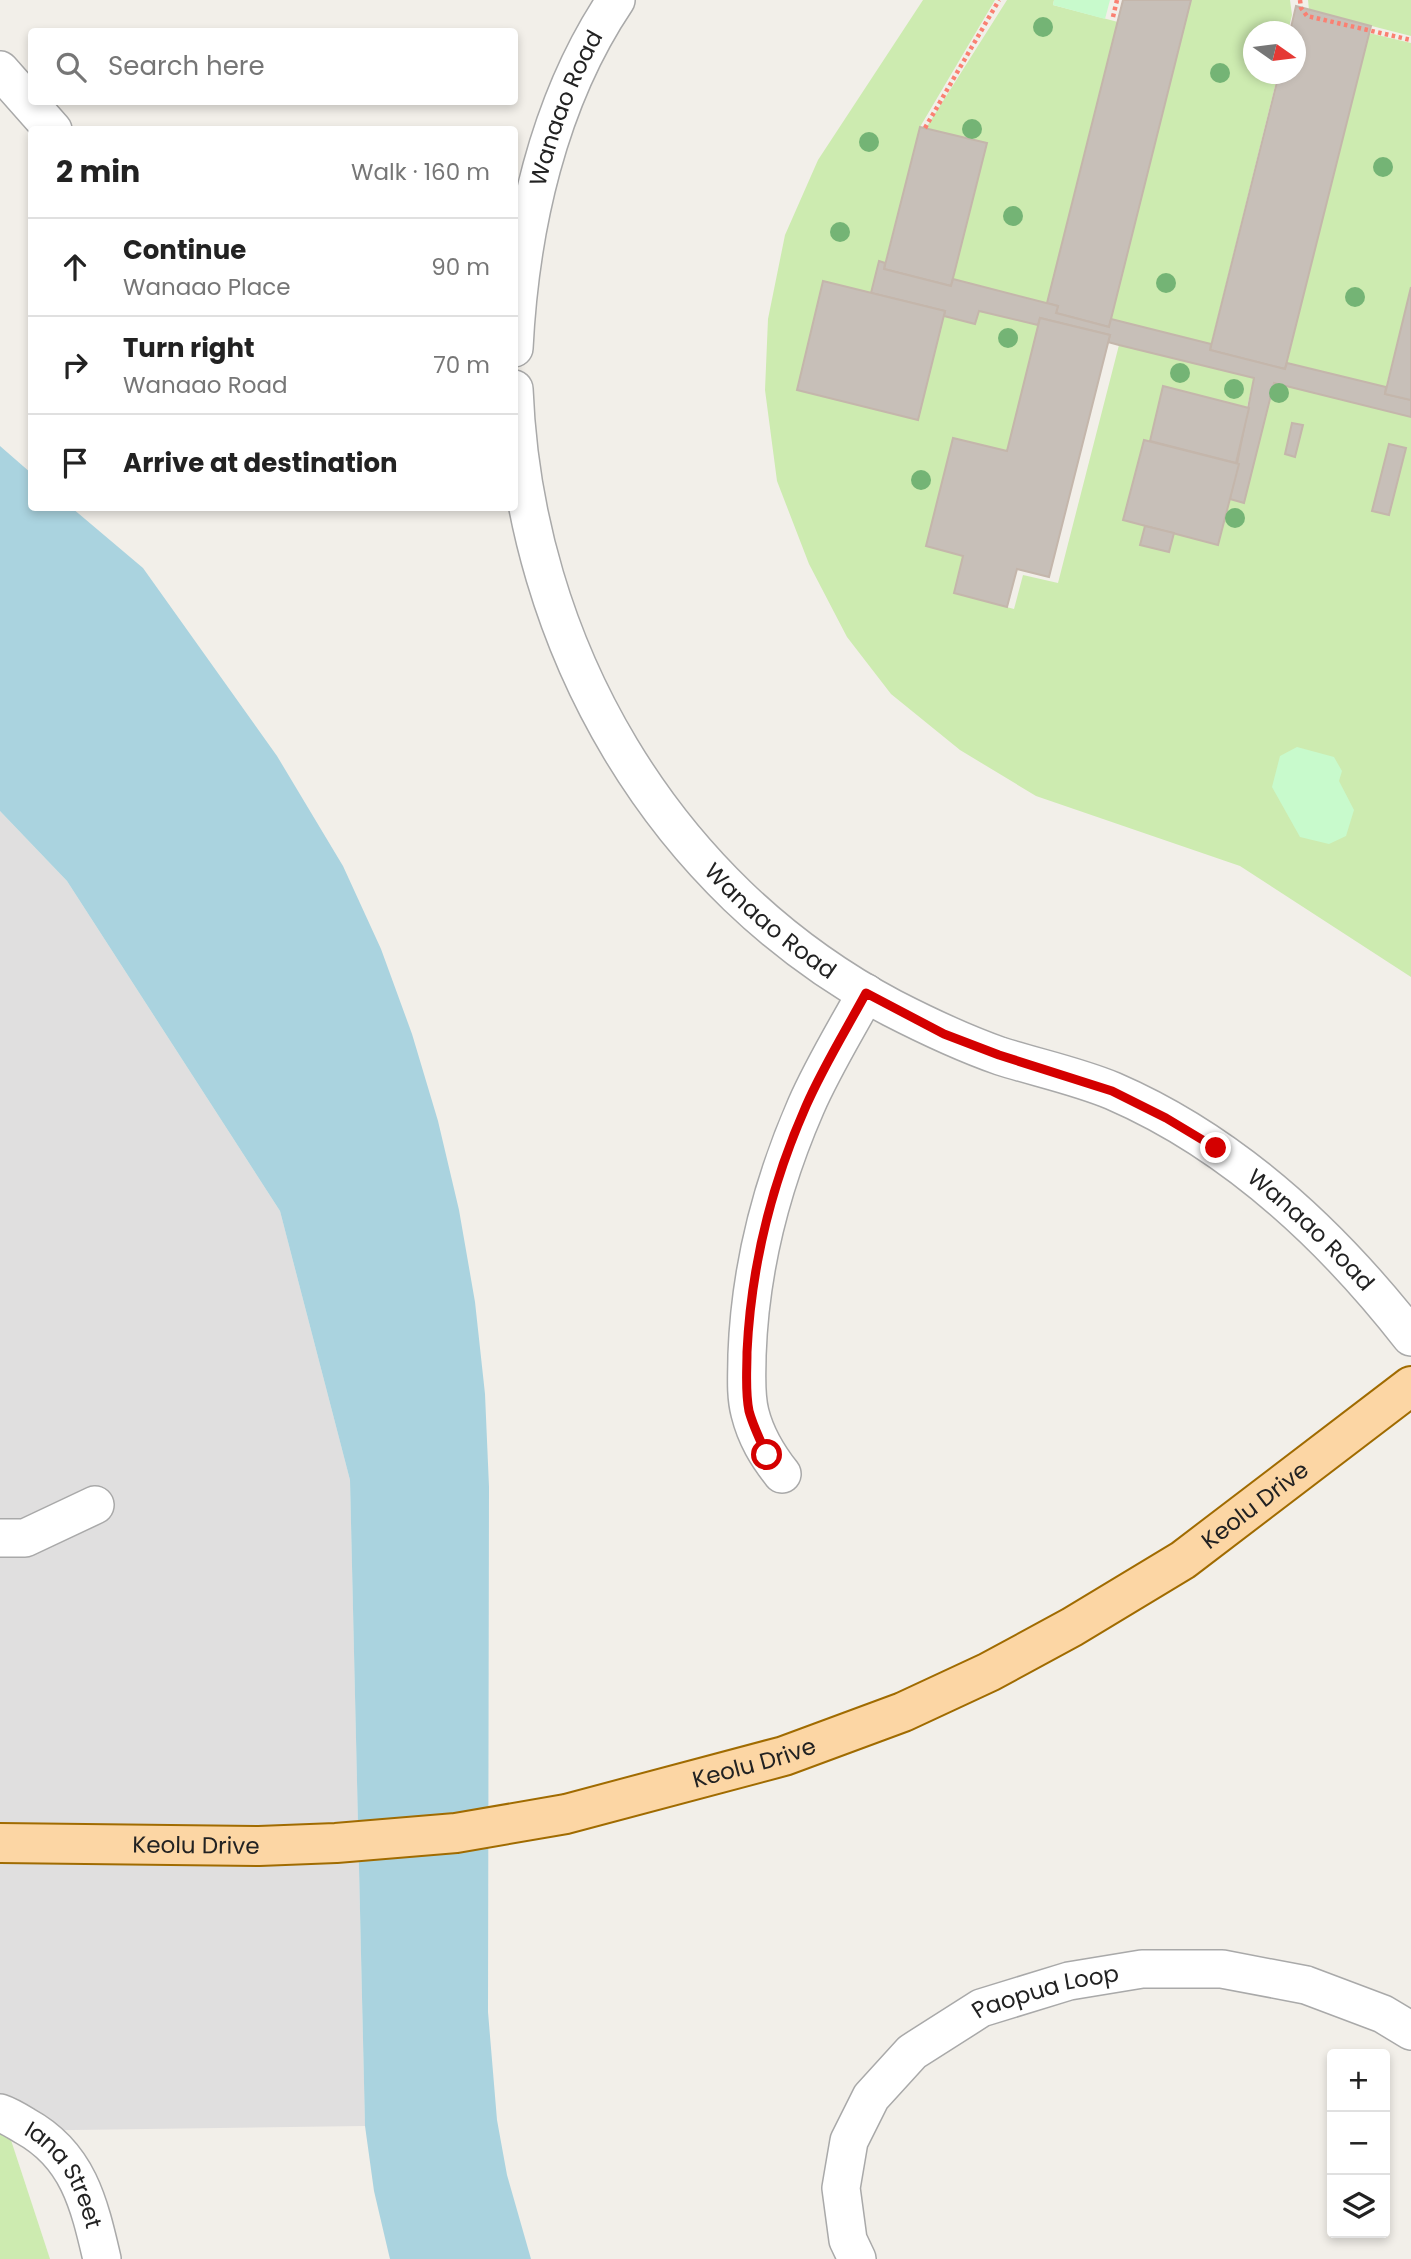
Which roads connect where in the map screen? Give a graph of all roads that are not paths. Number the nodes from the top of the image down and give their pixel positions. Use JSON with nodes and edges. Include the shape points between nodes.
{"nodes":[{"id":1,"x":616,"y":0,"type":"edge"},
{"id":2,"x":0,"y":70,"type":"edge"},
{"id":3,"x":28,"y":102,"type":"edge"},
{"id":4,"x":31,"y":105,"type":"edge"},
{"id":5,"x":49,"y":126,"type":"edge"},
{"id":6,"x":518,"y":286,"type":"edge"},
{"id":7,"x":518,"y":444,"type":"edge"},
{"id":8,"x":866,"y":993,"type":"junction"},
{"id":9,"x":1411,"y":1338,"type":"edge"},
{"id":10,"x":1411,"y":1386,"type":"edge"},
{"id":11,"x":782,"y":1474,"type":"dead end"},
{"id":12,"x":95,"y":1505,"type":"dead end"},
{"id":13,"x":0,"y":1538,"type":"edge"},
{"id":14,"x":0,"y":1843,"type":"edge"},
{"id":15,"x":1411,"y":2031,"type":"edge"},
{"id":16,"x":0,"y":2113,"type":"edge"},
{"id":17,"x":102,"y":2259,"type":"edge"},
{"id":18,"x":857,"y":2259,"type":"edge"}],
"edges":[{"from":1,"to":6,"type":"street","name":"Wanaao Road","via":[[577,72],[554,128]]},
{"from":2,"to":3,"type":"street"},
{"from":4,"to":5,"type":"street"},
{"from":7,"to":8,"type":"street","name":"Wanaao Road","via":[[523,487],[552,604],[600,715],[631,766],[665,815],[746,903]]},
{"from":8,"to":9,"type":"street","name":"Wanaao Road","via":[[944,1034],[1112,1091],[1216,1148],[1312,1226],[1378,1295]]},
{"from":8,"to":11,"type":"street","via":[[807,1103],[790,1146],[754,1285],[748,1336],[749,1411],[767,1455]]},
{"from":10,"to":14,"type":"main road","name":"Keolu Drive","via":[[1183,1560],[1072,1627],[903,1713],[784,1756],[566,1814],[456,1833],[259,1846]]},
{"from":12,"to":13,"type":"street","via":[[25,1538]]},
{"from":15,"to":18,"type":"street","name":"Paopua Loop","via":[[1383,2014],[1306,1984],[1222,1969],[1142,1969],[1069,1981],[981,2008],[912,2052],[871,2097],[849,2141],[841,2188],[848,2240]]},
{"from":16,"to":17,"type":"street","name":"Iana Street","via":[[42,2135],[66,2159],[83,2191]]}]}
